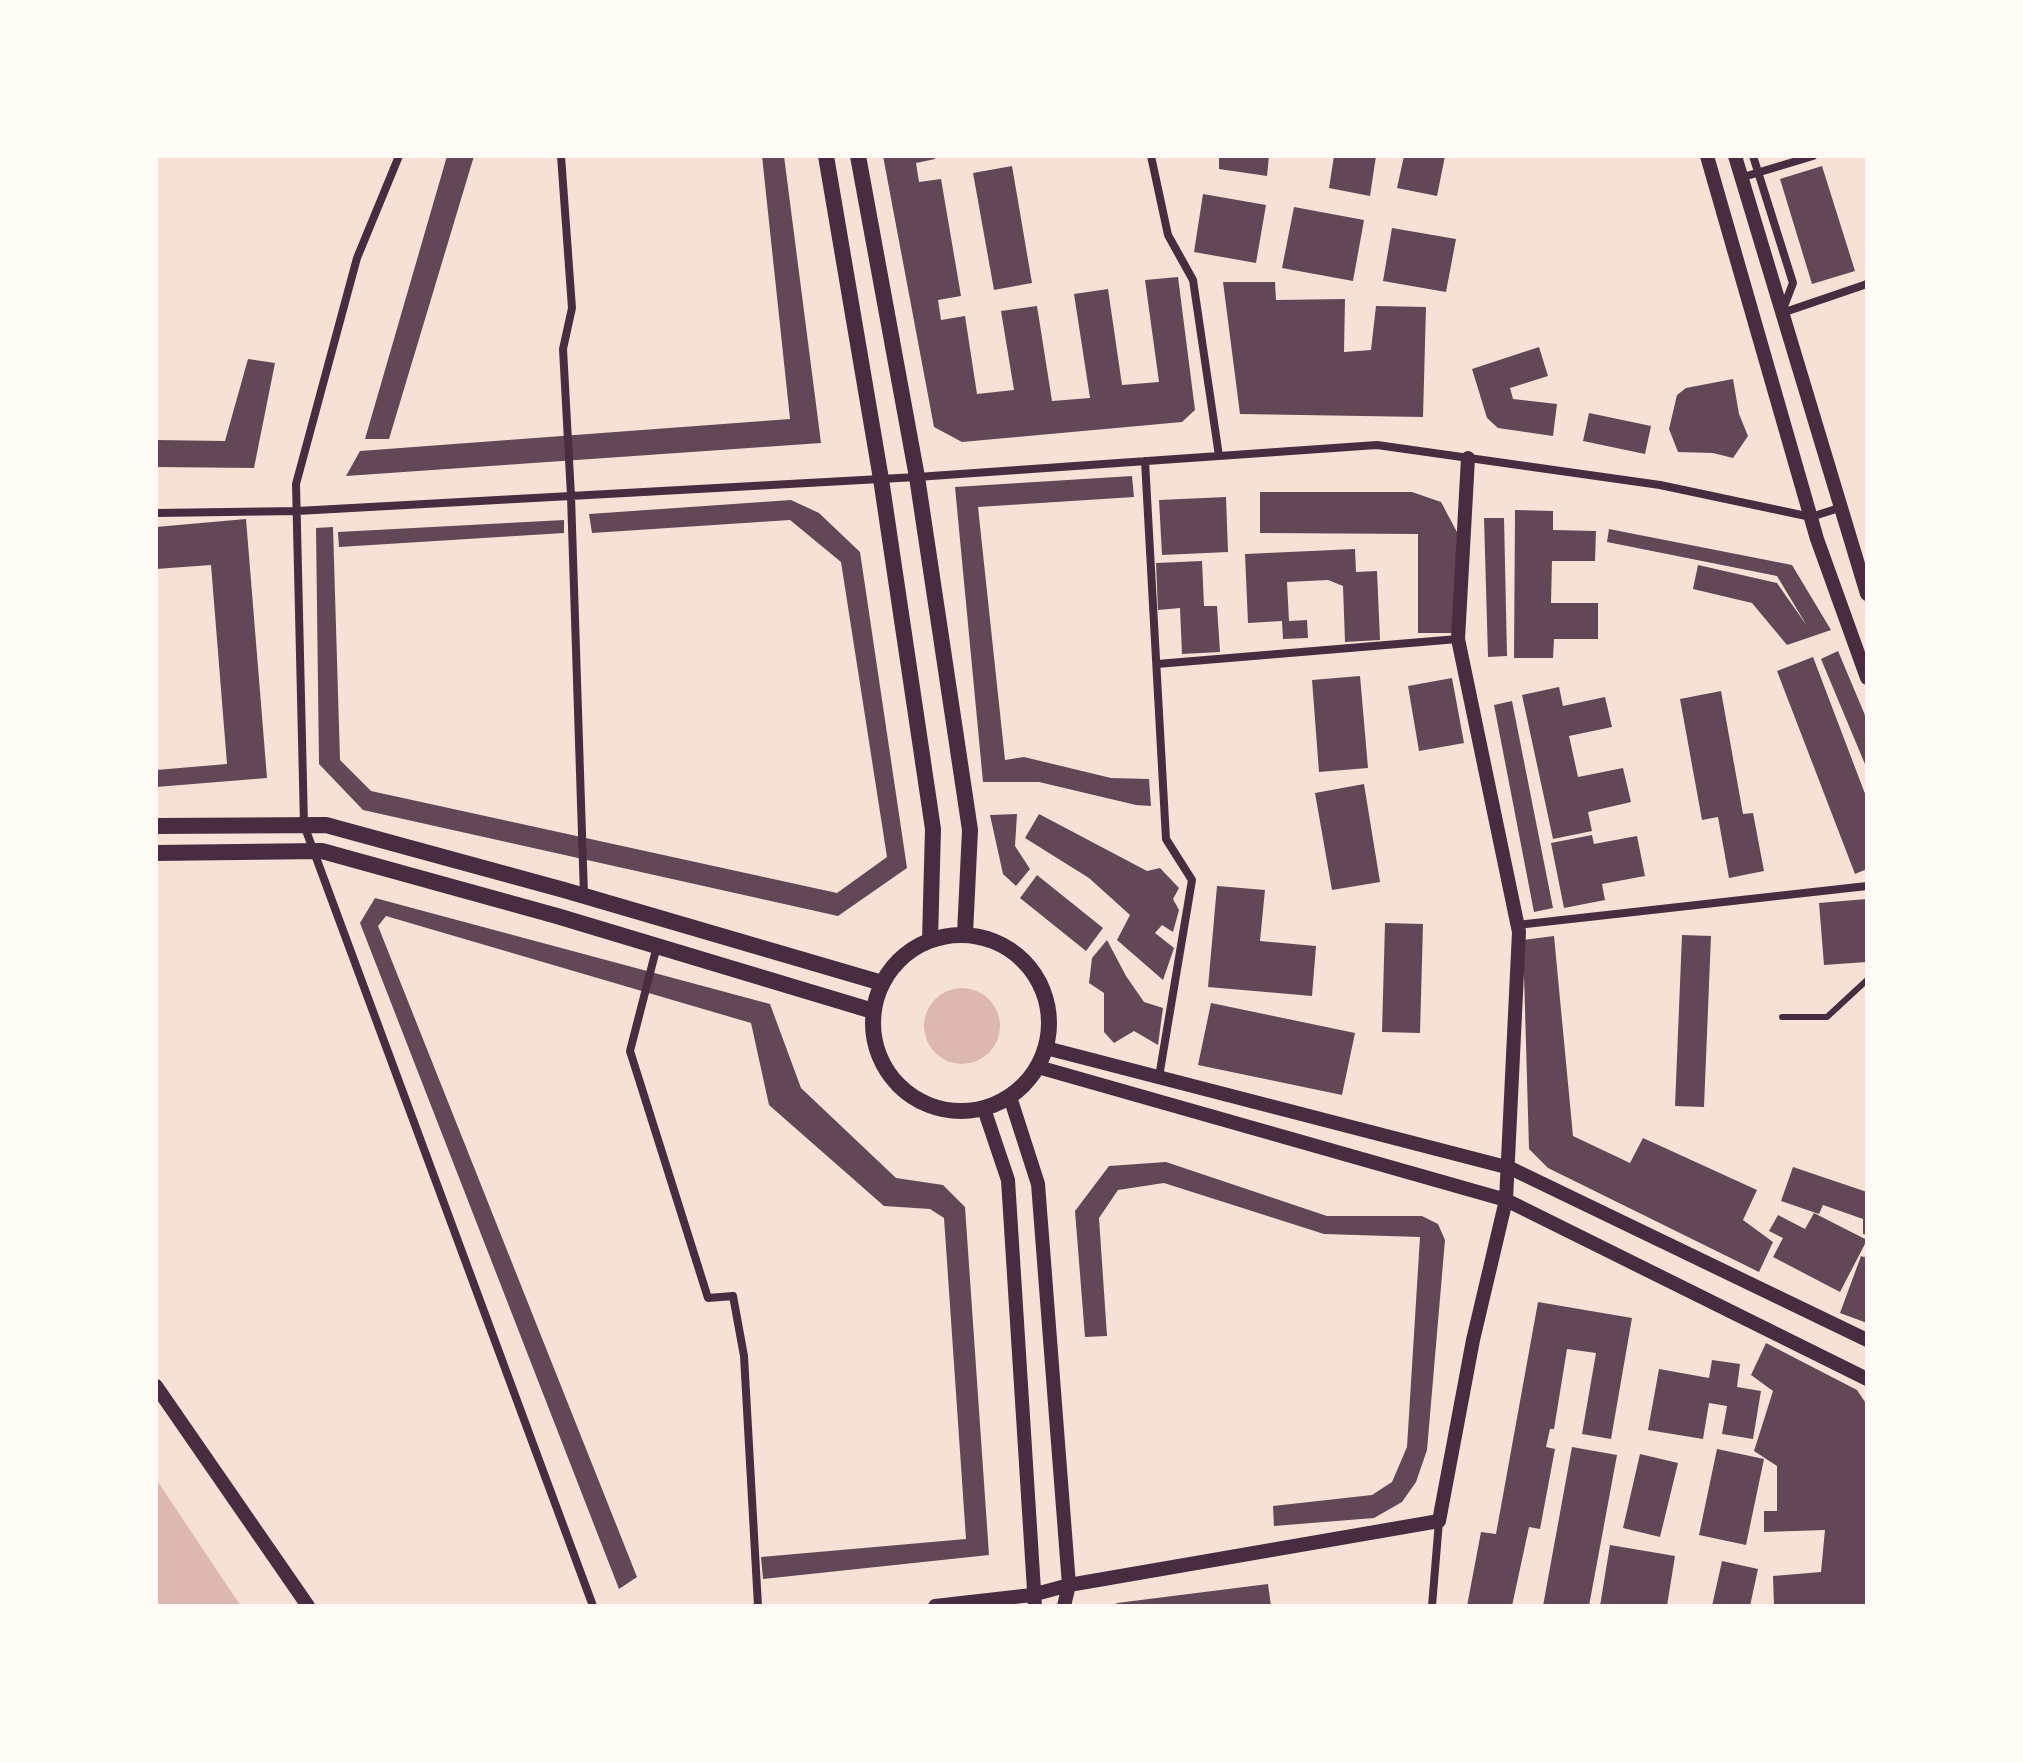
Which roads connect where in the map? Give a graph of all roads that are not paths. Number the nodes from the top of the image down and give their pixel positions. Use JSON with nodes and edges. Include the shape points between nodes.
{"nodes":[{"id":1,"x":399,"y":156,"type":"edge"},
{"id":2,"x":561,"y":156,"type":"edge"},
{"id":3,"x":826,"y":156,"type":"edge"},
{"id":4,"x":858,"y":156,"type":"edge"},
{"id":5,"x":1151,"y":156,"type":"edge"},
{"id":6,"x":1707,"y":156,"type":"edge"},
{"id":7,"x":1735,"y":156,"type":"edge"},
{"id":8,"x":1753,"y":156,"type":"edge"},
{"id":9,"x":1813,"y":156,"type":"edge"},
{"id":10,"x":1757,"y":173,"type":"junction"},
{"id":11,"x":1740,"y":178,"type":"junction"},
{"id":12,"x":1867,"y":284,"type":"edge"},
{"id":13,"x":1782,"y":313,"type":"junction"},
{"id":14,"x":1219,"y":456,"type":"junction"},
{"id":15,"x":1468,"y":458,"type":"junction"},
{"id":16,"x":1145,"y":461,"type":"junction"},
{"id":17,"x":917,"y":477,"type":"junction"},
{"id":18,"x":881,"y":479,"type":"junction"},
{"id":19,"x":571,"y":496,"type":"junction"},
{"id":20,"x":1839,"y":508,"type":"junction"},
{"id":21,"x":297,"y":511,"type":"junction"},
{"id":22,"x":156,"y":513,"type":"edge"},
{"id":23,"x":1811,"y":517,"type":"junction"},
{"id":24,"x":1867,"y":594,"type":"edge"},
{"id":25,"x":1458,"y":639,"type":"junction"},
{"id":26,"x":1157,"y":664,"type":"junction"},
{"id":27,"x":1867,"y":678,"type":"edge"},
{"id":28,"x":304,"y":825,"type":"junction"},
{"id":29,"x":156,"y":826,"type":"edge"},
{"id":30,"x":315,"y":851,"type":"junction"},
{"id":31,"x":156,"y":853,"type":"edge"},
{"id":32,"x":1867,"y":886,"type":"edge"},
{"id":33,"x":584,"y":896,"type":"junction"},
{"id":34,"x":1517,"y":925,"type":"junction"},
{"id":35,"x":965,"y":934,"type":"junction"},
{"id":36,"x":930,"y":940,"type":"junction"},
{"id":37,"x":657,"y":946,"type":"junction"},
{"id":38,"x":1867,"y":980,"type":"edge"},
{"id":39,"x":882,"y":983,"type":"junction"},
{"id":40,"x":873,"y":1011,"type":"junction"},
{"id":41,"x":1782,"y":1017,"type":"dead end"},
{"id":42,"x":1046,"y":1048,"type":"junction"},
{"id":43,"x":1038,"y":1067,"type":"junction"},
{"id":44,"x":1159,"y":1077,"type":"junction"},
{"id":45,"x":1010,"y":1097,"type":"junction"},
{"id":46,"x":984,"y":1109,"type":"junction"},
{"id":47,"x":1510,"y":1168,"type":"junction"},
{"id":48,"x":1506,"y":1200,"type":"junction"},
{"id":49,"x":1867,"y":1340,"type":"edge"},
{"id":50,"x":1867,"y":1379,"type":"edge"},
{"id":51,"x":156,"y":1386,"type":"edge"},
{"id":52,"x":1439,"y":1521,"type":"junction"},
{"id":53,"x":1069,"y":1585,"type":"junction"},
{"id":54,"x":1034,"y":1601,"type":"edge"},
{"id":55,"x":308,"y":1606,"type":"edge"},
{"id":56,"x":593,"y":1606,"type":"edge"},
{"id":57,"x":758,"y":1606,"type":"edge"},
{"id":58,"x":935,"y":1606,"type":"edge"},
{"id":59,"x":1064,"y":1606,"type":"edge"},
{"id":60,"x":1432,"y":1606,"type":"edge"}],
"edges":[{"from":1,"to":21,"type":"street","via":[[357,258],[296,484]]},
{"from":2,"to":19,"type":"street","via":[[572,308],[563,349]]},
{"from":3,"to":18,"type":"main road"},
{"from":4,"to":17,"type":"main road"},
{"from":5,"to":14,"type":"street","via":[[1168,235],[1193,280]]},
{"from":6,"to":23,"type":"street"},
{"from":7,"to":11,"type":"street"},
{"from":8,"to":10,"type":"street"},
{"from":9,"to":10,"type":"street"},
{"from":10,"to":11,"type":"street"},
{"from":10,"to":13,"type":"street","via":[[1793,283]]},
{"from":11,"to":13,"type":"street"},
{"from":12,"to":13,"type":"street"},
{"from":13,"to":20,"type":"street"},
{"from":14,"to":15,"type":"street","via":[[1377,445]]},
{"from":14,"to":16,"type":"street"},
{"from":15,"to":23,"type":"street","via":[[1660,485]]},
{"from":15,"to":25,"type":"street"},
{"from":16,"to":17,"type":"street"},
{"from":16,"to":26,"type":"street"},
{"from":17,"to":18,"type":"street"},
{"from":17,"to":35,"type":"main road","via":[[970,830]]},
{"from":18,"to":19,"type":"street"},
{"from":18,"to":36,"type":"main road","via":[[933,829]]},
{"from":19,"to":21,"type":"street"},
{"from":19,"to":33,"type":"street"},
{"from":20,"to":23,"type":"street"},
{"from":20,"to":24,"type":"street"},
{"from":21,"to":22,"type":"street"},
{"from":21,"to":28,"type":"street"},
{"from":23,"to":27,"type":"street"},
{"from":25,"to":26,"type":"street"},
{"from":25,"to":34,"type":"street"},
{"from":26,"to":44,"type":"street","via":[[1166,839],[1192,880]]},
{"from":28,"to":29,"type":"main road"},
{"from":28,"to":30,"type":"street"},
{"from":28,"to":33,"type":"main road","via":[[326,825]]},
{"from":30,"to":31,"type":"main road"},
{"from":30,"to":37,"type":"main road"},
{"from":30,"to":56,"type":"street"},
{"from":32,"to":34,"type":"street"},
{"from":33,"to":39,"type":"main road"},
{"from":34,"to":47,"type":"street"},
{"from":35,"to":36,"type":"main road"},
{"from":35,"to":42,"type":"main road","via":[[991,939],[1033,971],[1045,995]]},
{"from":36,"to":39,"type":"main road","via":[[911,950]]},
{"from":37,"to":40,"type":"main road"},
{"from":37,"to":57,"type":"street","via":[[630,1051],[708,1298],[733,1296],[744,1356]]},
{"from":38,"to":41,"type":"lane","via":[[1827,1017]]},
{"from":39,"to":40,"type":"main road"},
{"from":40,"to":46,"type":"main road","via":[[874,1040],[885,1067],[903,1090],[927,1105],[955,1111]]},
{"from":42,"to":43,"type":"main road"},
{"from":42,"to":44,"type":"street"},
{"from":43,"to":45,"type":"main road"},
{"from":43,"to":48,"type":"street"},
{"from":44,"to":47,"type":"street"},
{"from":45,"to":46,"type":"main road"},
{"from":45,"to":53,"type":"street","via":[[1038,1184]]},
{"from":46,"to":54,"type":"street","via":[[1008,1180]]},
{"from":47,"to":48,"type":"street"},
{"from":47,"to":49,"type":"street"},
{"from":48,"to":50,"type":"street"},
{"from":48,"to":52,"type":"street"},
{"from":51,"to":55,"type":"street"},
{"from":52,"to":53,"type":"street"},
{"from":52,"to":60,"type":"street"},
{"from":53,"to":54,"type":"street"},
{"from":53,"to":59,"type":"street"},
{"from":54,"to":58,"type":"street"}]}
